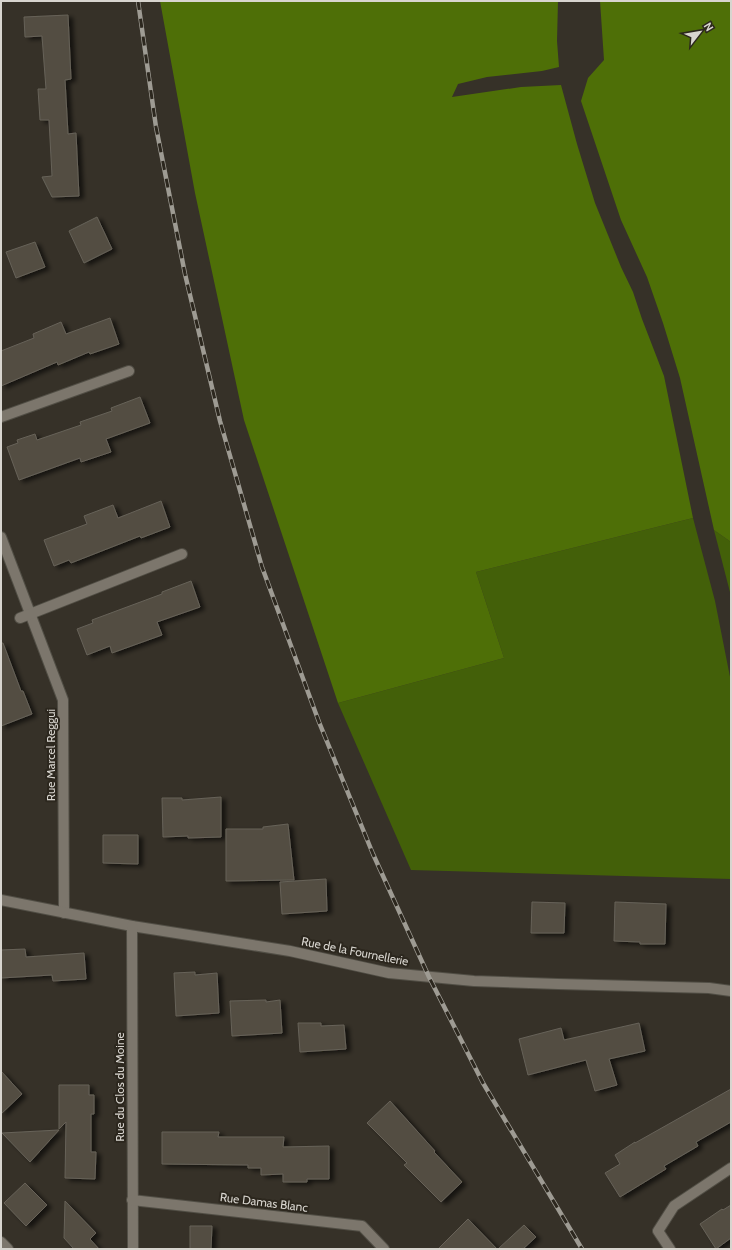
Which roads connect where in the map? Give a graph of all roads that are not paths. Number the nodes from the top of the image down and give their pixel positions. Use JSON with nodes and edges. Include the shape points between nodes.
{"nodes":[{"id":1,"x":128,"y":371,"type":"dead end"},
{"id":2,"x":1,"y":417,"type":"edge"},
{"id":3,"x":1,"y":537,"type":"edge"},
{"id":4,"x":182,"y":554,"type":"dead end"},
{"id":5,"x":30,"y":614,"type":"junction"},
{"id":6,"x":20,"y":618,"type":"dead end"},
{"id":7,"x":1,"y":900,"type":"edge"},
{"id":8,"x":64,"y":913,"type":"junction"},
{"id":9,"x":132,"y":926,"type":"junction"},
{"id":10,"x":731,"y":991,"type":"edge"},
{"id":11,"x":731,"y":1168,"type":"edge"},
{"id":12,"x":132,"y":1200,"type":"junction"},
{"id":13,"x":1,"y":1242,"type":"edge"},
{"id":14,"x":8,"y":1249,"type":"edge"},
{"id":15,"x":133,"y":1249,"type":"edge"},
{"id":16,"x":384,"y":1249,"type":"edge"},
{"id":17,"x":670,"y":1249,"type":"edge"}],
"edges":[{"from":1,"to":2,"type":"street"},
{"from":3,"to":5,"type":"street","name":"Rue Marcel Reggui"},
{"from":4,"to":5,"type":"street"},
{"from":5,"to":6,"type":"street"},
{"from":5,"to":8,"type":"street","name":"Rue Marcel Reggui","via":[[63,700]]},
{"from":7,"to":8,"type":"street","name":"Rue de la Fournellerie"},
{"from":8,"to":9,"type":"street","name":"Rue de la Fournellerie"},
{"from":9,"to":10,"type":"street","name":"Rue de la Fournellerie","via":[[290,951],[389,974],[474,981],[709,988]]},
{"from":9,"to":12,"type":"street","name":"Rue du Clos du Moine"},
{"from":11,"to":17,"type":"street","via":[[674,1206],[658,1231]]},
{"from":12,"to":15,"type":"street","name":"Rue du Clos du Moine"},
{"from":12,"to":16,"type":"street","name":"Rue Damas Blanc","via":[[362,1226]]},
{"from":13,"to":14,"type":"street"}]}
